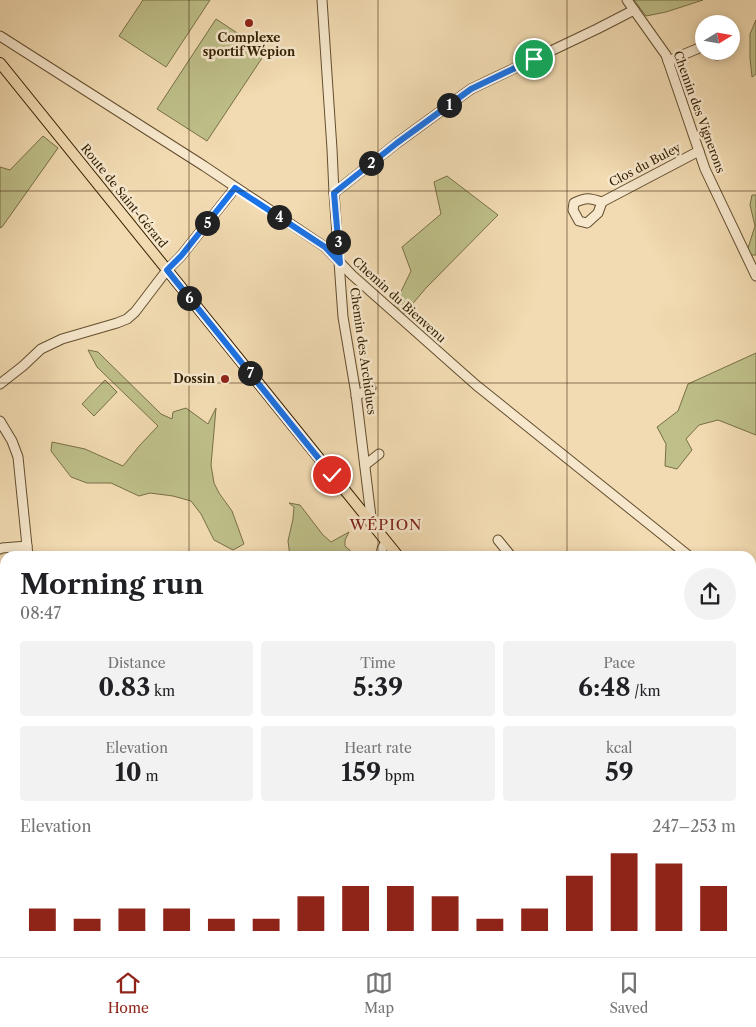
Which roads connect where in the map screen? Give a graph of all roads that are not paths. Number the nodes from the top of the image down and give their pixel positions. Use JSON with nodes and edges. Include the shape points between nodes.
{"nodes":[{"id":1,"x":322,"y":0,"type":"edge"},
{"id":2,"x":627,"y":0,"type":"edge"},
{"id":3,"x":634,"y":10,"type":"junction"},
{"id":4,"x":0,"y":36,"type":"edge"},
{"id":5,"x":695,"y":50,"type":"edge"},
{"id":6,"x":668,"y":61,"type":"junction"},
{"id":7,"x":0,"y":63,"type":"edge"},
{"id":8,"x":699,"y":151,"type":"junction"},
{"id":9,"x":235,"y":188,"type":"junction"},
{"id":10,"x":334,"y":193,"type":"junction"},
{"id":11,"x":602,"y":202,"type":"dead end"},
{"id":12,"x":340,"y":263,"type":"junction"},
{"id":13,"x":167,"y":270,"type":"junction"},
{"id":14,"x":756,"y":276,"type":"edge"},
{"id":15,"x":0,"y":384,"type":"edge"},
{"id":16,"x":371,"y":388,"type":"dead end"},
{"id":17,"x":356,"y":396,"type":"junction"},
{"id":18,"x":0,"y":421,"type":"edge"},
{"id":19,"x":379,"y":454,"type":"dead end"},
{"id":20,"x":365,"y":465,"type":"junction"},
{"id":21,"x":372,"y":525,"type":"junction"},
{"id":22,"x":498,"y":540,"type":"dead end"},
{"id":23,"x":386,"y":542,"type":"junction"},
{"id":24,"x":27,"y":546,"type":"junction"},
{"id":25,"x":0,"y":549,"type":"edge"},
{"id":26,"x":28,"y":551,"type":"edge"},
{"id":27,"x":382,"y":551,"type":"edge"},
{"id":28,"x":394,"y":551,"type":"edge"},
{"id":29,"x":508,"y":551,"type":"edge"},
{"id":30,"x":683,"y":551,"type":"edge"}],
"edges":[{"from":1,"to":10,"type":"street","name":"Chemin des Archiducs"},
{"from":2,"to":3,"type":"street","name":"Chemin des Vignerons"},
{"from":3,"to":6,"type":"street","name":"Chemin des Vignerons"},
{"from":3,"to":10,"type":"street","via":[[471,89]]},
{"from":4,"to":9,"type":"street","name":"Chemin du Bienvenu"},
{"from":5,"to":6,"type":"street"},
{"from":6,"to":8,"type":"street","name":"Chemin des Vignerons"},
{"from":7,"to":13,"type":"main road","name":"Route de Saint-Gérard"},
{"from":8,"to":11,"type":"street","name":"Clos du Buley"},
{"from":8,"to":14,"type":"street","name":"Chemin des Vignerons"},
{"from":9,"to":12,"type":"street","name":"Chemin du Bienvenu","via":[[325,247]]},
{"from":9,"to":13,"type":"street"},
{"from":10,"to":12,"type":"street","name":"Chemin des Archiducs"},
{"from":12,"to":17,"type":"street","name":"Chemin des Archiducs","via":[[343,317]]},
{"from":12,"to":30,"type":"street","name":"Chemin du Bienvenu","via":[[476,385]]},
{"from":13,"to":15,"type":"street","via":[[127,319],[62,338],[41,349]]},
{"from":13,"to":21,"type":"main road","name":"Route de Saint-Gérard"},
{"from":16,"to":17,"type":"street"},
{"from":17,"to":20,"type":"street","name":"Chemin des Archiducs"},
{"from":18,"to":24,"type":"street","via":[[18,457]]},
{"from":19,"to":20,"type":"street"},
{"from":20,"to":21,"type":"street","name":"Chemin des Archiducs"},
{"from":21,"to":23,"type":"main road","name":"Route de Saint-Gérard"},
{"from":22,"to":29,"type":"street"},
{"from":23,"to":27,"type":"street"},
{"from":23,"to":28,"type":"main road","name":"Route de Saint-Gérard"},
{"from":24,"to":25,"type":"street"},
{"from":24,"to":26,"type":"street"}]}
